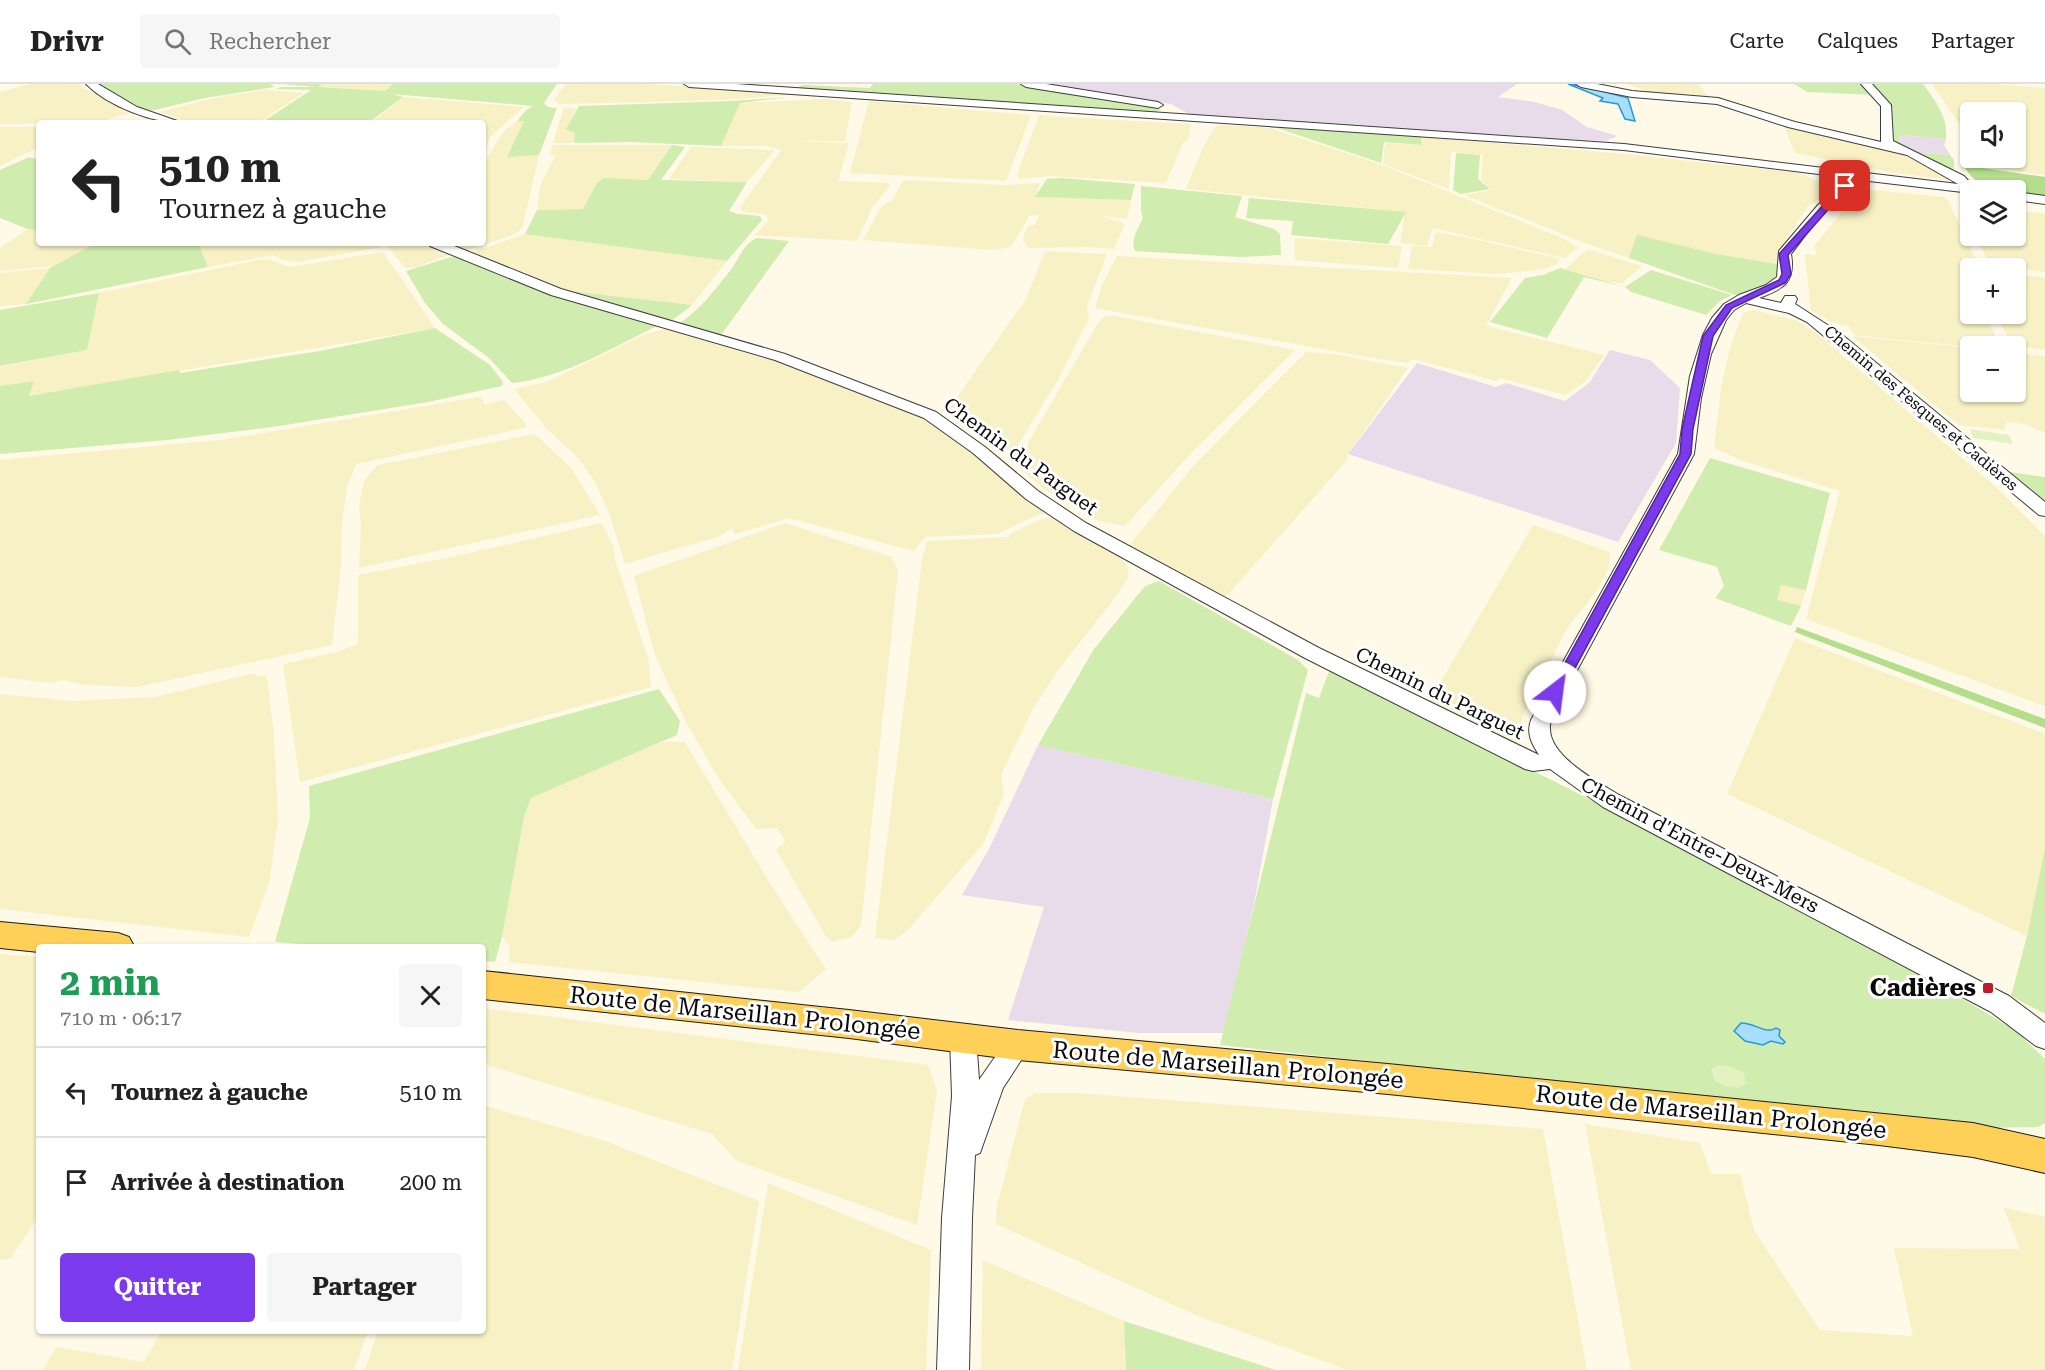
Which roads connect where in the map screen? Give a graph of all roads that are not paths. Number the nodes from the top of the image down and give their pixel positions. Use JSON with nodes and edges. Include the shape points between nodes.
{"nodes":[{"id":1,"x":91,"y":84,"type":"edge"},
{"id":2,"x":689,"y":84,"type":"edge"},
{"id":3,"x":1026,"y":84,"type":"edge"},
{"id":4,"x":1581,"y":84,"type":"edge"},
{"id":5,"x":1866,"y":84,"type":"edge"},
{"id":6,"x":1188,"y":119,"type":"junction"},
{"id":7,"x":168,"y":120,"type":"edge"},
{"id":8,"x":1894,"y":147,"type":"junction"},
{"id":9,"x":1961,"y":180,"type":"edge"},
{"id":10,"x":1838,"y":181,"type":"junction"},
{"id":11,"x":1960,"y":188,"type":"edge"},
{"id":12,"x":2026,"y":197,"type":"edge"},
{"id":13,"x":2045,"y":200,"type":"edge"},
{"id":14,"x":442,"y":246,"type":"edge"},
{"id":15,"x":1782,"y":282,"type":"junction"},
{"id":16,"x":1744,"y":297,"type":"junction"},
{"id":17,"x":1793,"y":310,"type":"junction"},
{"id":18,"x":2045,"y":511,"type":"edge"},
{"id":19,"x":1555,"y":760,"type":"junction"},
{"id":20,"x":0,"y":935,"type":"edge"},
{"id":21,"x":97,"y":944,"type":"edge"},
{"id":22,"x":486,"y":985,"type":"edge"},
{"id":23,"x":2000,"y":1004,"type":"junction"},
{"id":24,"x":963,"y":1036,"type":"junction"},
{"id":25,"x":2045,"y":1038,"type":"edge"},
{"id":26,"x":1018,"y":1045,"type":"junction"},
{"id":27,"x":2045,"y":1050,"type":"edge"},
{"id":28,"x":2045,"y":1138,"type":"edge"},
{"id":29,"x":1973,"y":1140,"type":"junction"},
{"id":30,"x":2045,"y":1156,"type":"edge"},
{"id":31,"x":958,"y":1201,"type":"junction"},
{"id":32,"x":953,"y":1370,"type":"edge"}],
"edges":[{"from":1,"to":7,"type":"street","via":[[134,109]]},
{"from":2,"to":6,"type":"street"},
{"from":3,"to":6,"type":"street","via":[[1152,103]]},
{"from":4,"to":8,"type":"street","via":[[1632,94],[1718,101],[1792,125]]},
{"from":5,"to":8,"type":"street","via":[[1886,105],[1887,141]]},
{"from":6,"to":10,"type":"street","via":[[1624,147],[1809,170]]},
{"from":8,"to":9,"type":"street"},
{"from":10,"to":11,"type":"street","via":[[1872,178]]},
{"from":10,"to":15,"type":"street","via":[[1784,254],[1786,274]]},
{"from":12,"to":13,"type":"street"},
{"from":14,"to":19,"type":"street","name":"Chemin du Parguet","via":[[556,292],[780,357],[930,415],[1032,495],[1201,594],[1533,763]]},
{"from":15,"to":16,"type":"street","name":"Chemin d'Entre-Deux-Mers"},
{"from":15,"to":17,"type":"street","via":[[1792,288],[1788,304]]},
{"from":16,"to":17,"type":"street","name":"Chemin des Fesques et Cadières"},
{"from":16,"to":19,"type":"street","name":"Chemin d'Entre-Deux-Mers","via":[[1729,306],[1708,336],[1687,429],[1686,454],[1538,728],[1543,746]]},
{"from":17,"to":18,"type":"street","name":"Chemin des Fesques et Cadières","via":[[1835,336]]},
{"from":19,"to":23,"type":"street","name":"Chemin d'Entre-Deux-Mers","via":[[1611,801]]},
{"from":20,"to":21,"type":"main road"},
{"from":22,"to":24,"type":"main road","name":"Route de Marseillan Prolongée"},
{"from":23,"to":25,"type":"street","name":"Chemin d'Entre-Deux-Mers"},
{"from":23,"to":27,"type":"street","name":"Chemin d'Entre-Deux-Mers"},
{"from":24,"to":26,"type":"main road","name":"Route de Marseillan Prolongée"},
{"from":24,"to":31,"type":"street","via":[[965,1090]]},
{"from":26,"to":29,"type":"main road","name":"Route de Marseillan Prolongée"},
{"from":26,"to":31,"type":"street","via":[[985,1097],[965,1159]]},
{"from":28,"to":29,"type":"main road","name":"Route de Marseillan Prolongée"},
{"from":29,"to":30,"type":"main road","name":"Route de Marseillan Prolongée"},
{"from":31,"to":32,"type":"street"}]}
